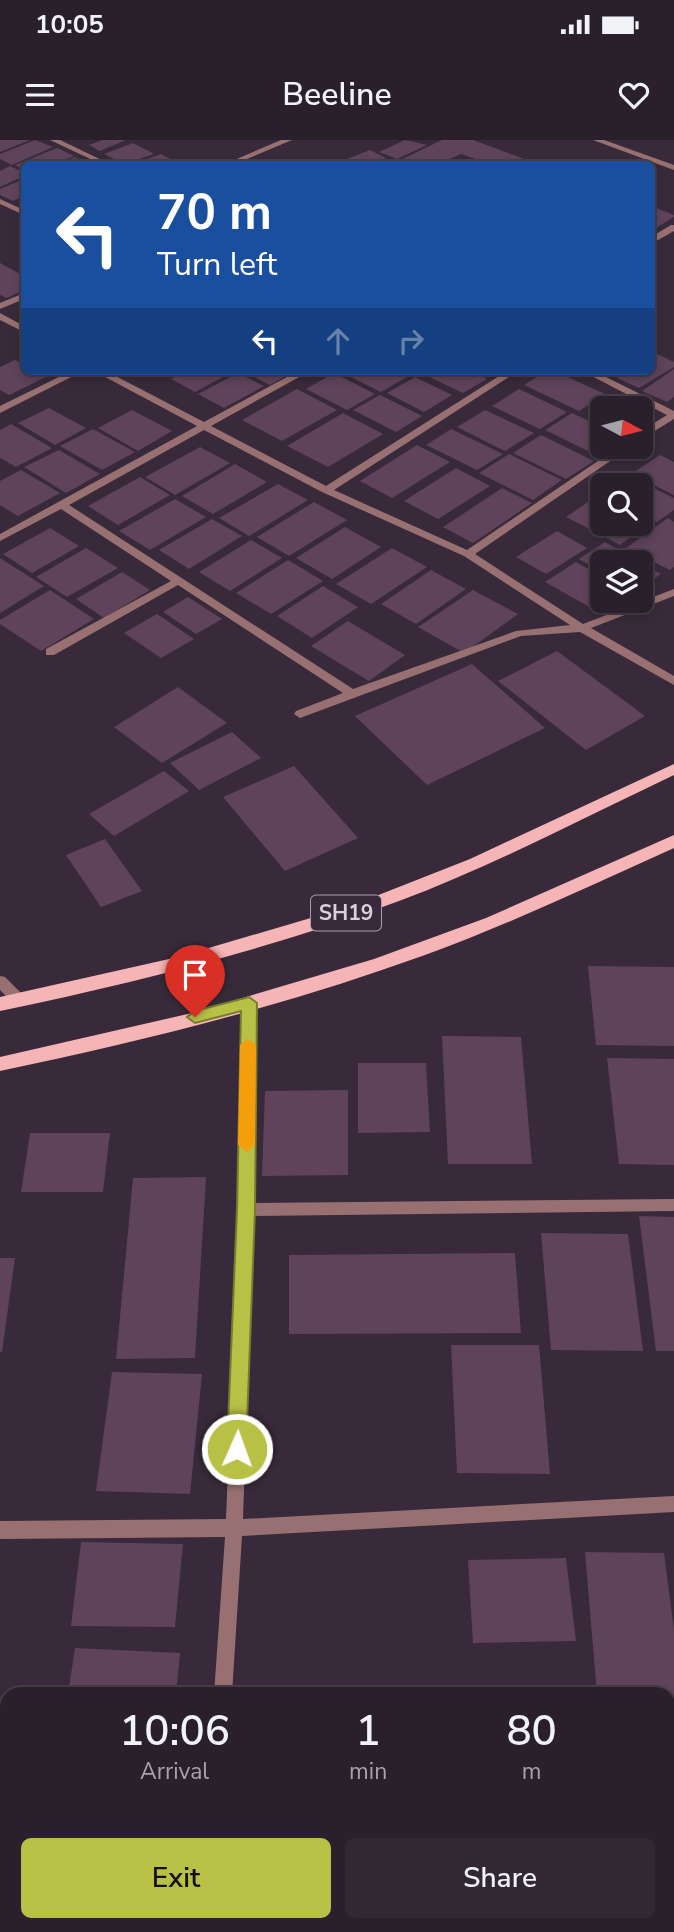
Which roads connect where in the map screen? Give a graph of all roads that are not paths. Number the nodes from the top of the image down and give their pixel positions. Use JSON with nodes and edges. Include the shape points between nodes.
{"nodes":[{"id":1,"x":54,"y":140,"type":"edge"},
{"id":2,"x":288,"y":140,"type":"edge"},
{"id":3,"x":597,"y":140,"type":"edge"},
{"id":4,"x":100,"y":161,"type":"edge"},
{"id":5,"x":236,"y":161,"type":"edge"},
{"id":6,"x":655,"y":161,"type":"edge"},
{"id":7,"x":655,"y":161,"type":"edge"},
{"id":8,"x":674,"y":168,"type":"edge"},
{"id":9,"x":0,"y":201,"type":"edge"},
{"id":10,"x":21,"y":204,"type":"edge"},
{"id":11,"x":13,"y":208,"type":"junction"},
{"id":12,"x":21,"y":212,"type":"edge"},
{"id":13,"x":0,"y":214,"type":"edge"},
{"id":14,"x":674,"y":227,"type":"edge"},
{"id":15,"x":655,"y":239,"type":"edge"},
{"id":16,"x":21,"y":297,"type":"edge"},
{"id":17,"x":0,"y":306,"type":"edge"},
{"id":18,"x":0,"y":316,"type":"edge"},
{"id":19,"x":21,"y":327,"type":"edge"},
{"id":20,"x":70,"y":375,"type":"edge"},
{"id":21,"x":107,"y":375,"type":"edge"},
{"id":22,"x":298,"y":375,"type":"edge"},
{"id":23,"x":507,"y":375,"type":"edge"},
{"id":24,"x":595,"y":375,"type":"edge"},
{"id":25,"x":0,"y":410,"type":"edge"},
{"id":26,"x":674,"y":415,"type":"edge"},
{"id":27,"x":204,"y":425,"type":"junction"},
{"id":28,"x":653,"y":429,"type":"edge"},
{"id":29,"x":608,"y":459,"type":"edge"},
{"id":30,"x":326,"y":489,"type":"junction"},
{"id":31,"x":61,"y":505,"type":"junction"},
{"id":32,"x":0,"y":538,"type":"edge"},
{"id":33,"x":468,"y":554,"type":"junction"},
{"id":34,"x":180,"y":580,"type":"junction"},
{"id":35,"x":674,"y":592,"type":"edge"},
{"id":36,"x":582,"y":628,"type":"junction"},
{"id":37,"x":50,"y":652,"type":"dead end"},
{"id":38,"x":674,"y":681,"type":"edge"},
{"id":39,"x":352,"y":694,"type":"junction"},
{"id":40,"x":300,"y":714,"type":"dead end"},
{"id":41,"x":674,"y":769,"type":"edge"},
{"id":42,"x":674,"y":841,"type":"edge"},
{"id":43,"x":0,"y":981,"type":"edge"},
{"id":44,"x":19,"y":1000,"type":"junction"},
{"id":45,"x":249,"y":1003,"type":"junction"},
{"id":46,"x":0,"y":1004,"type":"edge"},
{"id":47,"x":0,"y":1063,"type":"edge"},
{"id":48,"x":674,"y":1205,"type":"edge"},
{"id":49,"x":246,"y":1210,"type":"junction"},
{"id":50,"x":674,"y":1504,"type":"edge"},
{"id":51,"x":234,"y":1528,"type":"junction"},
{"id":52,"x":0,"y":1530,"type":"edge"},
{"id":53,"x":223,"y":1687,"type":"edge"}],
"edges":[{"from":1,"to":4,"type":"street"},
{"from":2,"to":5,"type":"street"},
{"from":3,"to":6,"type":"street"},
{"from":7,"to":8,"type":"street"},
{"from":9,"to":11,"type":"street"},
{"from":10,"to":11,"type":"street"},
{"from":11,"to":12,"type":"street"},
{"from":11,"to":13,"type":"street"},
{"from":14,"to":15,"type":"street"},
{"from":16,"to":17,"type":"street"},
{"from":18,"to":19,"type":"street"},
{"from":20,"to":25,"type":"street"},
{"from":21,"to":27,"type":"street"},
{"from":22,"to":27,"type":"street"},
{"from":23,"to":30,"type":"street"},
{"from":24,"to":26,"type":"street"},
{"from":26,"to":28,"type":"street"},
{"from":27,"to":30,"type":"street"},
{"from":27,"to":31,"type":"street"},
{"from":29,"to":33,"type":"street"},
{"from":30,"to":33,"type":"street"},
{"from":31,"to":32,"type":"street"},
{"from":31,"to":34,"type":"street"},
{"from":33,"to":36,"type":"street"},
{"from":34,"to":37,"type":"street"},
{"from":34,"to":39,"type":"street"},
{"from":35,"to":36,"type":"street"},
{"from":36,"to":38,"type":"street"},
{"from":36,"to":39,"type":"street","via":[[520,633]]},
{"from":39,"to":40,"type":"street"},
{"from":41,"to":44,"type":"main road","number":"SH19","via":[[470,864],[355,910],[152,971]]},
{"from":42,"to":45,"type":"main road","number":"SH19","via":[[554,896],[382,964]]},
{"from":43,"to":44,"type":"street"},
{"from":44,"to":46,"type":"main road","number":"SH19"},
{"from":45,"to":47,"type":"main road","number":"SH19"},
{"from":45,"to":49,"type":"street"},
{"from":48,"to":49,"type":"street"},
{"from":49,"to":51,"type":"street"},
{"from":50,"to":51,"type":"street"},
{"from":51,"to":52,"type":"street"},
{"from":51,"to":53,"type":"street"}]}
